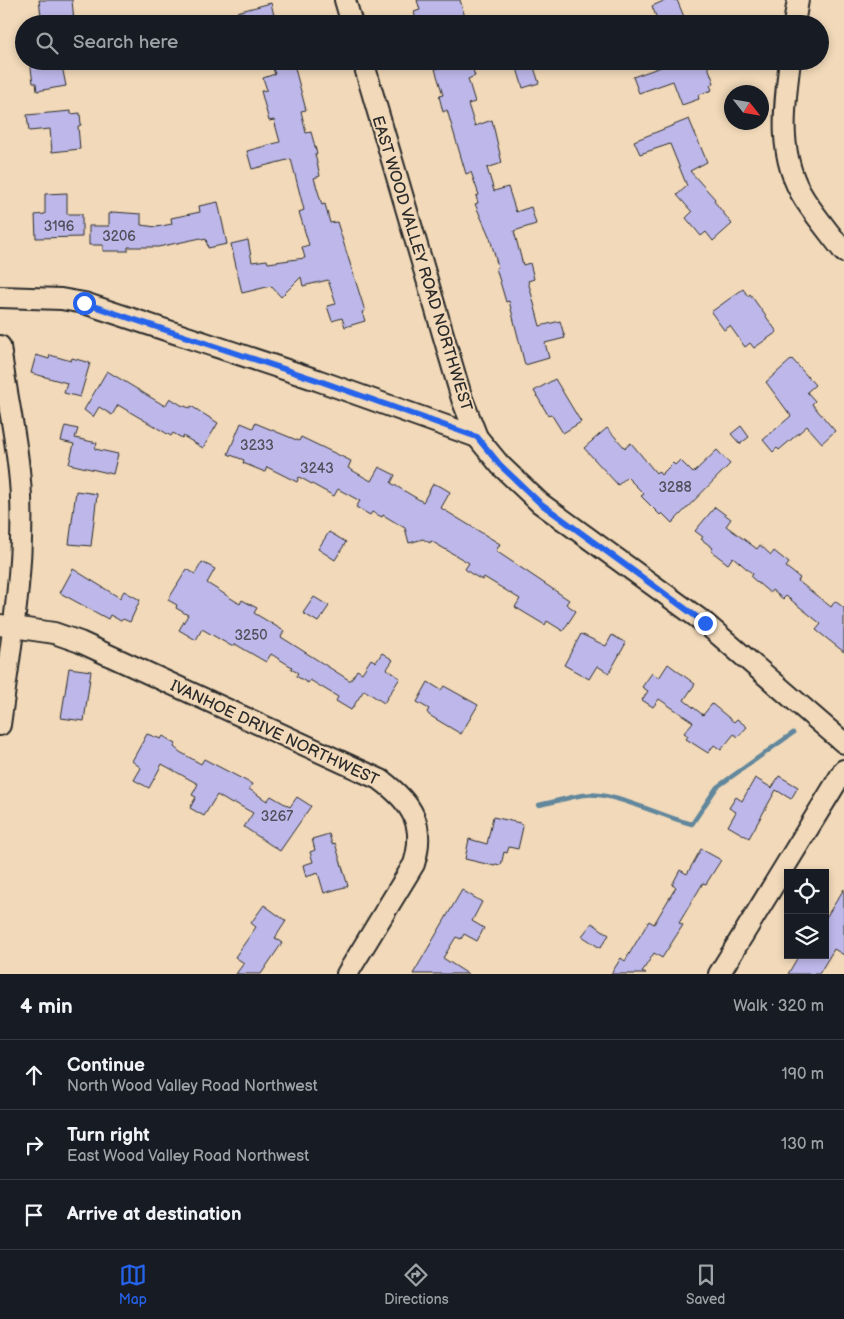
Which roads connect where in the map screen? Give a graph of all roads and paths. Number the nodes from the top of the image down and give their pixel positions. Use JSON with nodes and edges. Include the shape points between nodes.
{"nodes":[{"id":1,"x":345,"y":0,"type":"edge"},
{"id":2,"x":798,"y":0,"type":"edge"},
{"id":3,"x":349,"y":15,"type":"edge"},
{"id":4,"x":796,"y":15,"type":"edge"},
{"id":5,"x":366,"y":70,"type":"edge"},
{"id":6,"x":789,"y":70,"type":"edge"},
{"id":7,"x":844,"y":252,"type":"edge"},
{"id":8,"x":0,"y":297,"type":"edge"},
{"id":9,"x":0,"y":346,"type":"edge"},
{"id":10,"x":477,"y":437,"type":"junction"},
{"id":11,"x":6,"y":626,"type":"edge"},
{"id":12,"x":0,"y":725,"type":"edge"},
{"id":13,"x":844,"y":743,"type":"edge"},
{"id":14,"x":844,"y":770,"type":"edge"},
{"id":15,"x":347,"y":974,"type":"edge"},
{"id":16,"x":720,"y":974,"type":"edge"}],
"edges":[{"from":1,"to":3,"type":"street"},
{"from":2,"to":4,"type":"street"},
{"from":5,"to":10,"type":"street","name":"EAST WOOD VALLEY ROAD NORTHWEST","via":[[462,399]]},
{"from":6,"to":7,"type":"street","via":[[783,135],[790,169],[804,198]]},
{"from":8,"to":10,"type":"street","via":[[84,303]]},
{"from":9,"to":11,"type":"street","via":[[21,496],[21,556]]},
{"from":10,"to":13,"type":"street","name":"EAST WOOD VALLEY ROAD NORTHWEST","via":[[500,465],[540,503],[705,623]]},
{"from":11,"to":12,"type":"street"},
{"from":11,"to":15,"type":"street","name":"IVANHOE DRIVE NORTHWEST","via":[[54,633],[80,642],[381,780],[397,792],[416,820],[419,834],[414,864]]},
{"from":14,"to":16,"type":"street"}]}
